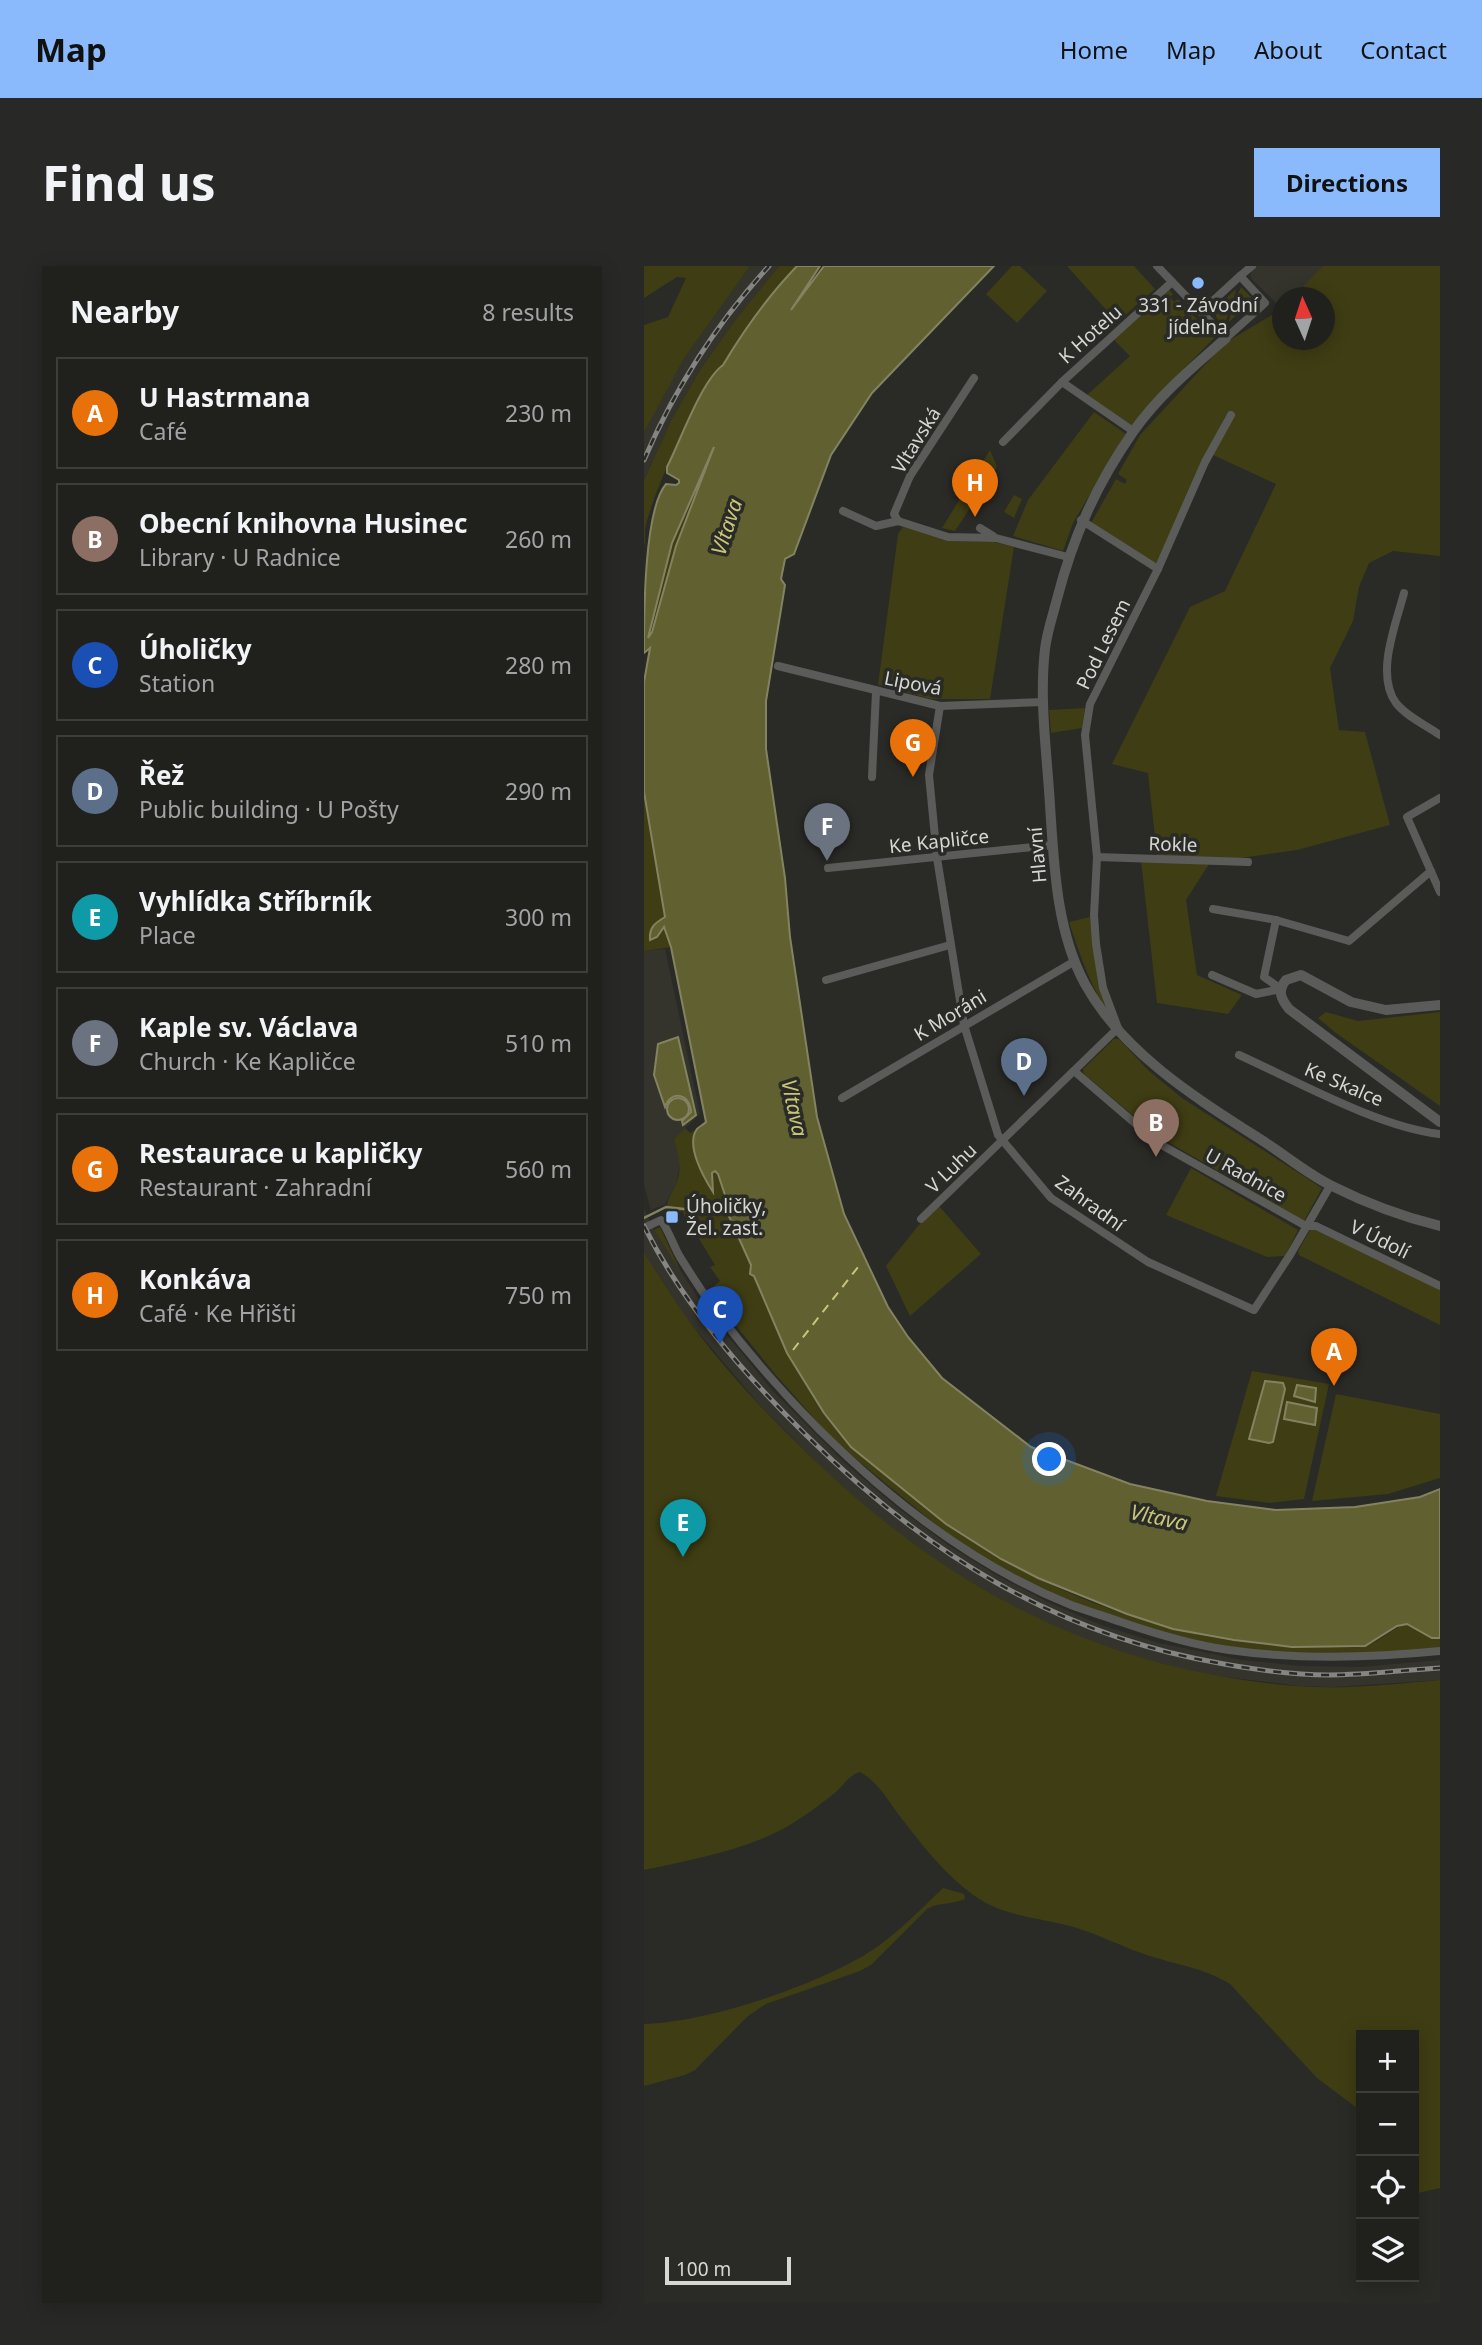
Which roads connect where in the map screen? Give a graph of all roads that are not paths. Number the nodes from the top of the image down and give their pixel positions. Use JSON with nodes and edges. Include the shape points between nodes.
{"nodes":[{"id":1,"x":1157,"y":266,"type":"edge"},
{"id":2,"x":1252,"y":266,"type":"edge"},
{"id":3,"x":1240,"y":276,"type":"junction"},
{"id":4,"x":1172,"y":282,"type":"junction"},
{"id":5,"x":1202,"y":312,"type":"junction"},
{"id":6,"x":1226,"y":338,"type":"junction"},
{"id":7,"x":974,"y":378,"type":"dead end"},
{"id":8,"x":1062,"y":382,"type":"junction"},
{"id":9,"x":1231,"y":415,"type":"dead end"},
{"id":10,"x":1133,"y":431,"type":"junction"},
{"id":11,"x":1003,"y":442,"type":"dead end"},
{"id":12,"x":843,"y":511,"type":"dead end"},
{"id":13,"x":1081,"y":520,"type":"junction"},
{"id":14,"x":898,"y":522,"type":"junction"},
{"id":15,"x":980,"y":527,"type":"dead end"},
{"id":16,"x":996,"y":538,"type":"junction"},
{"id":17,"x":1068,"y":557,"type":"junction"},
{"id":18,"x":1158,"y":569,"type":"junction"},
{"id":19,"x":1404,"y":593,"type":"dead end"},
{"id":20,"x":778,"y":666,"type":"dead end"},
{"id":21,"x":876,"y":692,"type":"junction"},
{"id":22,"x":1044,"y":702,"type":"junction"},
{"id":23,"x":940,"y":706,"type":"junction"},
{"id":24,"x":1440,"y":735,"type":"edge"},
{"id":25,"x":872,"y":777,"type":"dead end"},
{"id":26,"x":1440,"y":798,"type":"edge"},
{"id":27,"x":1053,"y":845,"type":"junction"},
{"id":28,"x":1097,"y":857,"type":"junction"},
{"id":29,"x":937,"y":858,"type":"junction"},
{"id":30,"x":1248,"y":862,"type":"dead end"},
{"id":31,"x":828,"y":868,"type":"dead end"},
{"id":32,"x":1431,"y":871,"type":"junction"},
{"id":33,"x":1440,"y":892,"type":"edge"},
{"id":34,"x":1213,"y":909,"type":"dead end"},
{"id":35,"x":1276,"y":920,"type":"junction"},
{"id":36,"x":950,"y":945,"type":"junction"},
{"id":37,"x":1075,"y":961,"type":"junction"},
{"id":38,"x":1212,"y":975,"type":"dead end"},
{"id":39,"x":825,"y":980,"type":"dead end"},
{"id":40,"x":1281,"y":989,"type":"junction"},
{"id":41,"x":1440,"y":1005,"type":"edge"},
{"id":42,"x":964,"y":1025,"type":"junction"},
{"id":43,"x":1118,"y":1028,"type":"junction"},
{"id":44,"x":1239,"y":1055,"type":"dead end"},
{"id":45,"x":1074,"y":1071,"type":"junction"},
{"id":46,"x":842,"y":1098,"type":"dead end"},
{"id":47,"x":1440,"y":1122,"type":"edge"},
{"id":48,"x":1440,"y":1134,"type":"edge"},
{"id":49,"x":1002,"y":1140,"type":"junction"},
{"id":50,"x":1330,"y":1186,"type":"junction"},
{"id":51,"x":921,"y":1219,"type":"dead end"},
{"id":52,"x":1306,"y":1226,"type":"junction"},
{"id":53,"x":1440,"y":1226,"type":"edge"},
{"id":54,"x":644,"y":1228,"type":"edge"},
{"id":55,"x":1440,"y":1286,"type":"edge"},
{"id":56,"x":1440,"y":1651,"type":"edge"}],
"edges":[{"from":1,"to":4,"type":"street"},
{"from":2,"to":3,"type":"street"},
{"from":3,"to":5,"type":"street"},
{"from":3,"to":6,"type":"street","name":"Hlavní","via":[[1265,303]]},
{"from":4,"to":5,"type":"street"},
{"from":4,"to":8,"type":"street","name":"K Hotelu"},
{"from":5,"to":6,"type":"street"},
{"from":6,"to":10,"type":"street","name":"Hlavní","via":[[1160,399]]},
{"from":7,"to":14,"type":"street","name":"Vltavská","via":[[911,476],[894,514]]},
{"from":8,"to":10,"type":"street","name":"K Hotelu"},
{"from":8,"to":11,"type":"street","name":"K Hotelu"},
{"from":9,"to":18,"type":"street","name":"Pod Lesem"},
{"from":10,"to":13,"type":"street","name":"Hlavní"},
{"from":12,"to":14,"type":"street","via":[[876,526]]},
{"from":13,"to":17,"type":"street","name":"Hlavní"},
{"from":13,"to":18,"type":"street"},
{"from":14,"to":16,"type":"street","via":[[948,537]]},
{"from":15,"to":16,"type":"street"},
{"from":16,"to":17,"type":"street"},
{"from":17,"to":22,"type":"street","name":"Hlavní","via":[[1045,648]]},
{"from":18,"to":28,"type":"street","name":"Pod Lesem","via":[[1090,704],[1085,735]]},
{"from":19,"to":24,"type":"street","via":[[1386,664],[1391,690],[1396,703]]},
{"from":20,"to":21,"type":"street","name":"Lipová"},
{"from":21,"to":23,"type":"street","name":"Lipová"},
{"from":21,"to":25,"type":"street"},
{"from":22,"to":23,"type":"street","name":"Lipová"},
{"from":22,"to":27,"type":"street","name":"Hlavní"},
{"from":23,"to":29,"type":"street","name":"Zahradní","via":[[929,775]]},
{"from":26,"to":32,"type":"street","via":[[1407,817]]},
{"from":27,"to":29,"type":"street","name":"Ke Kapličce"},
{"from":27,"to":37,"type":"street","name":"Hlavní","via":[[1058,894]]},
{"from":28,"to":30,"type":"street","name":"Rokle"},
{"from":28,"to":43,"type":"street","name":"Pod Lesem","via":[[1096,944],[1103,988]]},
{"from":29,"to":31,"type":"street","name":"Ke Kapličce"},
{"from":29,"to":36,"type":"street","name":"Zahradní"},
{"from":32,"to":33,"type":"street"},
{"from":32,"to":35,"type":"street","via":[[1349,940]]},
{"from":34,"to":35,"type":"street"},
{"from":35,"to":40,"type":"street","via":[[1264,977]]},
{"from":36,"to":39,"type":"street"},
{"from":36,"to":42,"type":"street","name":"Zahradní"},
{"from":37,"to":42,"type":"street","name":"K Moráni"},
{"from":37,"to":43,"type":"street","name":"Hlavní","via":[[1108,1020]]},
{"from":38,"to":40,"type":"street","via":[[1256,994]]},
{"from":40,"to":41,"type":"street","via":[[1286,979],[1301,975],[1351,1002],[1386,1010]]},
{"from":40,"to":47,"type":"street","via":[[1280,996],[1289,1009]]},
{"from":42,"to":46,"type":"street","name":"K Moráni"},
{"from":42,"to":49,"type":"street","name":"Zahradní","via":[[994,1128]]},
{"from":43,"to":45,"type":"street","name":"V Luhu"},
{"from":43,"to":50,"type":"street","name":"Hlavní","via":[[1189,1094]]},
{"from":44,"to":48,"type":"street","name":"Ke Skalce","via":[[1368,1114]]},
{"from":45,"to":49,"type":"street","name":"V Luhu"},
{"from":45,"to":52,"type":"street","name":"U Radnice","via":[[1158,1143]]},
{"from":49,"to":51,"type":"street","name":"V Luhu"},
{"from":49,"to":52,"type":"street","name":"Zahradní","via":[[1051,1198],[1148,1262],[1254,1310]]},
{"from":50,"to":52,"type":"street","name":"Zahradní"},
{"from":50,"to":53,"type":"street","name":"Hlavní","via":[[1405,1217]]},
{"from":52,"to":55,"type":"street","name":"V Údolí","via":[[1317,1226]]},
{"from":54,"to":56,"type":"street","via":[[661,1220],[718,1313],[833,1441],[936,1530],[1031,1586],[1146,1630],[1227,1650],[1332,1658]]}]}
